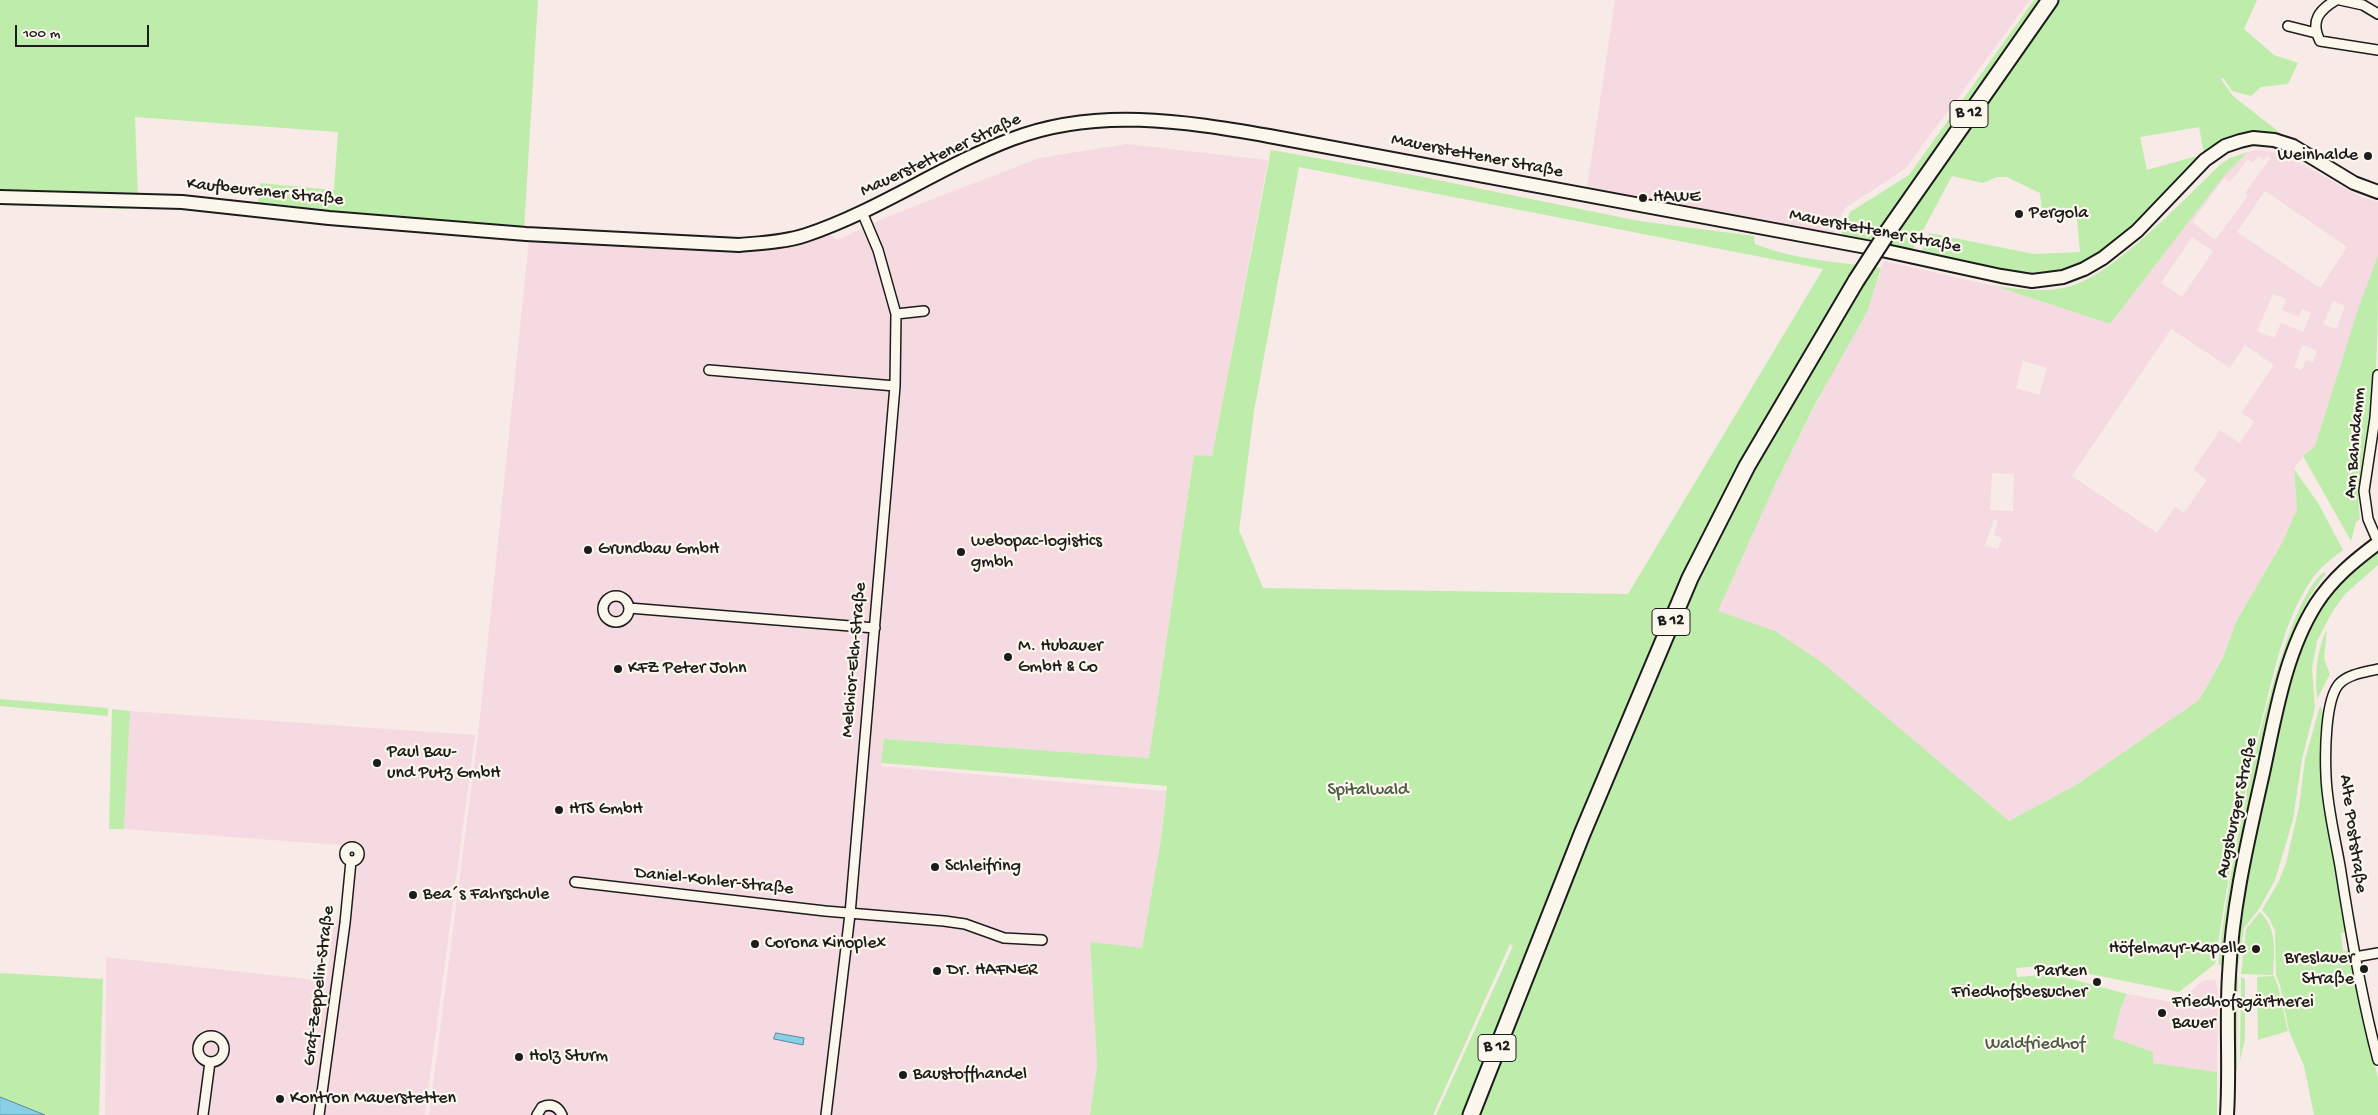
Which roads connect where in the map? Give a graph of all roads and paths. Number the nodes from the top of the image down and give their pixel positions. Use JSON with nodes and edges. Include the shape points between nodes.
{"nodes":[{"id":1,"x":2050,"y":0,"type":"edge"},
{"id":2,"x":2336,"y":0,"type":"edge"},
{"id":3,"x":2340,"y":0,"type":"edge"},
{"id":4,"x":2378,"y":14,"type":"edge"},
{"id":5,"x":2288,"y":26,"type":"dead end"},
{"id":6,"x":2316,"y":33,"type":"junction"},
{"id":7,"x":2378,"y":50,"type":"edge"},
{"id":8,"x":2378,"y":192,"type":"edge"},
{"id":9,"x":0,"y":197,"type":"edge"},
{"id":10,"x":862,"y":212,"type":"junction"},
{"id":11,"x":526,"y":234,"type":"joint"},
{"id":12,"x":924,"y":311,"type":"dead end"},
{"id":13,"x":896,"y":314,"type":"junction"},
{"id":14,"x":709,"y":370,"type":"dead end"},
{"id":15,"x":2378,"y":375,"type":"edge"},
{"id":16,"x":896,"y":386,"type":"junction"},
{"id":17,"x":2376,"y":417,"type":"edge"},
{"id":18,"x":2378,"y":542,"type":"edge"},
{"id":19,"x":629,"y":608,"type":"dead end"},
{"id":20,"x":875,"y":628,"type":"junction"},
{"id":21,"x":2378,"y":669,"type":"edge"},
{"id":22,"x":350,"y":860,"type":"dead end"},
{"id":23,"x":576,"y":882,"type":"dead end"},
{"id":24,"x":850,"y":914,"type":"junction"},
{"id":25,"x":1042,"y":940,"type":"dead end"},
{"id":26,"x":2378,"y":953,"type":"edge"},
{"id":27,"x":2355,"y":957,"type":"junction"},
{"id":28,"x":2378,"y":1060,"type":"edge"},
{"id":29,"x":210,"y":1062,"type":"dead end"},
{"id":30,"x":203,"y":1115,"type":"edge"},
{"id":31,"x":319,"y":1115,"type":"edge"},
{"id":32,"x":537,"y":1115,"type":"edge"},
{"id":33,"x":562,"y":1115,"type":"edge"},
{"id":34,"x":826,"y":1115,"type":"edge"},
{"id":35,"x":1471,"y":1115,"type":"edge"},
{"id":36,"x":2227,"y":1115,"type":"edge"}],
"edges":[{"from":1,"to":35,"type":"main road","number":"B 12","bridge":true,"via":[[1889,230],[1747,466],[1690,578],[1586,825]]},
{"from":2,"to":6,"type":"street","via":[[2322,8]]},
{"from":3,"to":4,"type":"street","via":[[2363,5]]},
{"from":5,"to":6,"type":"street"},
{"from":6,"to":7,"type":"street","via":[[2320,41]]},
{"from":8,"to":10,"type":"main road","name":"Mauerstettener Straße","via":[[2354,183],[2293,146],[2253,138],[2240,141],[2225,146],[2205,160],[2137,231],[2103,258],[2063,277],[2032,281],[1867,247],[1200,124],[1163,120],[1058,125],[1011,139]]},
{"from":9,"to":11,"type":"main road","name":"Kaufbeurener Straße","via":[[182,202]]},
{"from":10,"to":11,"type":"main road","name":"Mauerstettener Straße","via":[[804,236],[739,245]]},
{"from":10,"to":13,"type":"street","name":"Melchior-Elch-Straße","via":[[878,250]]},
{"from":12,"to":13,"type":"street"},
{"from":13,"to":16,"type":"street","name":"Melchior-Elch-Straße"},
{"from":14,"to":16,"type":"street"},
{"from":15,"to":17,"type":"street","name":"Am Bahndamm"},
{"from":16,"to":20,"type":"street","name":"Melchior-Elch-Straße"},
{"from":17,"to":18,"type":"street","name":"Am Bahndamm","via":[[2364,491],[2368,519]]},
{"from":18,"to":36,"type":"main road","name":"Augsburger Straße","via":[[2331,582],[2315,605],[2289,665],[2275,718],[2242,868],[2234,921],[2229,974]]},
{"from":19,"to":20,"type":"street"},
{"from":20,"to":24,"type":"street","name":"Melchior-Elch-Straße"},
{"from":21,"to":27,"type":"street","name":"Alte Poststraße","via":[[2349,677],[2340,683],[2332,696],[2329,719],[2326,778]]},
{"from":22,"to":31,"type":"street","name":"Graf-Zeppelin-Straße","via":[[345,923]]},
{"from":23,"to":24,"type":"street","name":"Daniel-Kohler-Straße"},
{"from":24,"to":25,"type":"street","name":"Daniel-Kohler-Straße","via":[[944,921],[965,924],[1004,938]]},
{"from":24,"to":34,"type":"street","name":"Melchior-Elch-Straße"},
{"from":26,"to":27,"type":"street"},
{"from":27,"to":28,"type":"street","name":"Alte Poststraße"},
{"from":29,"to":30,"type":"street"},
{"from":32,"to":33,"type":"street","via":[[542,1107],[550,1105],[558,1108]]}]}
